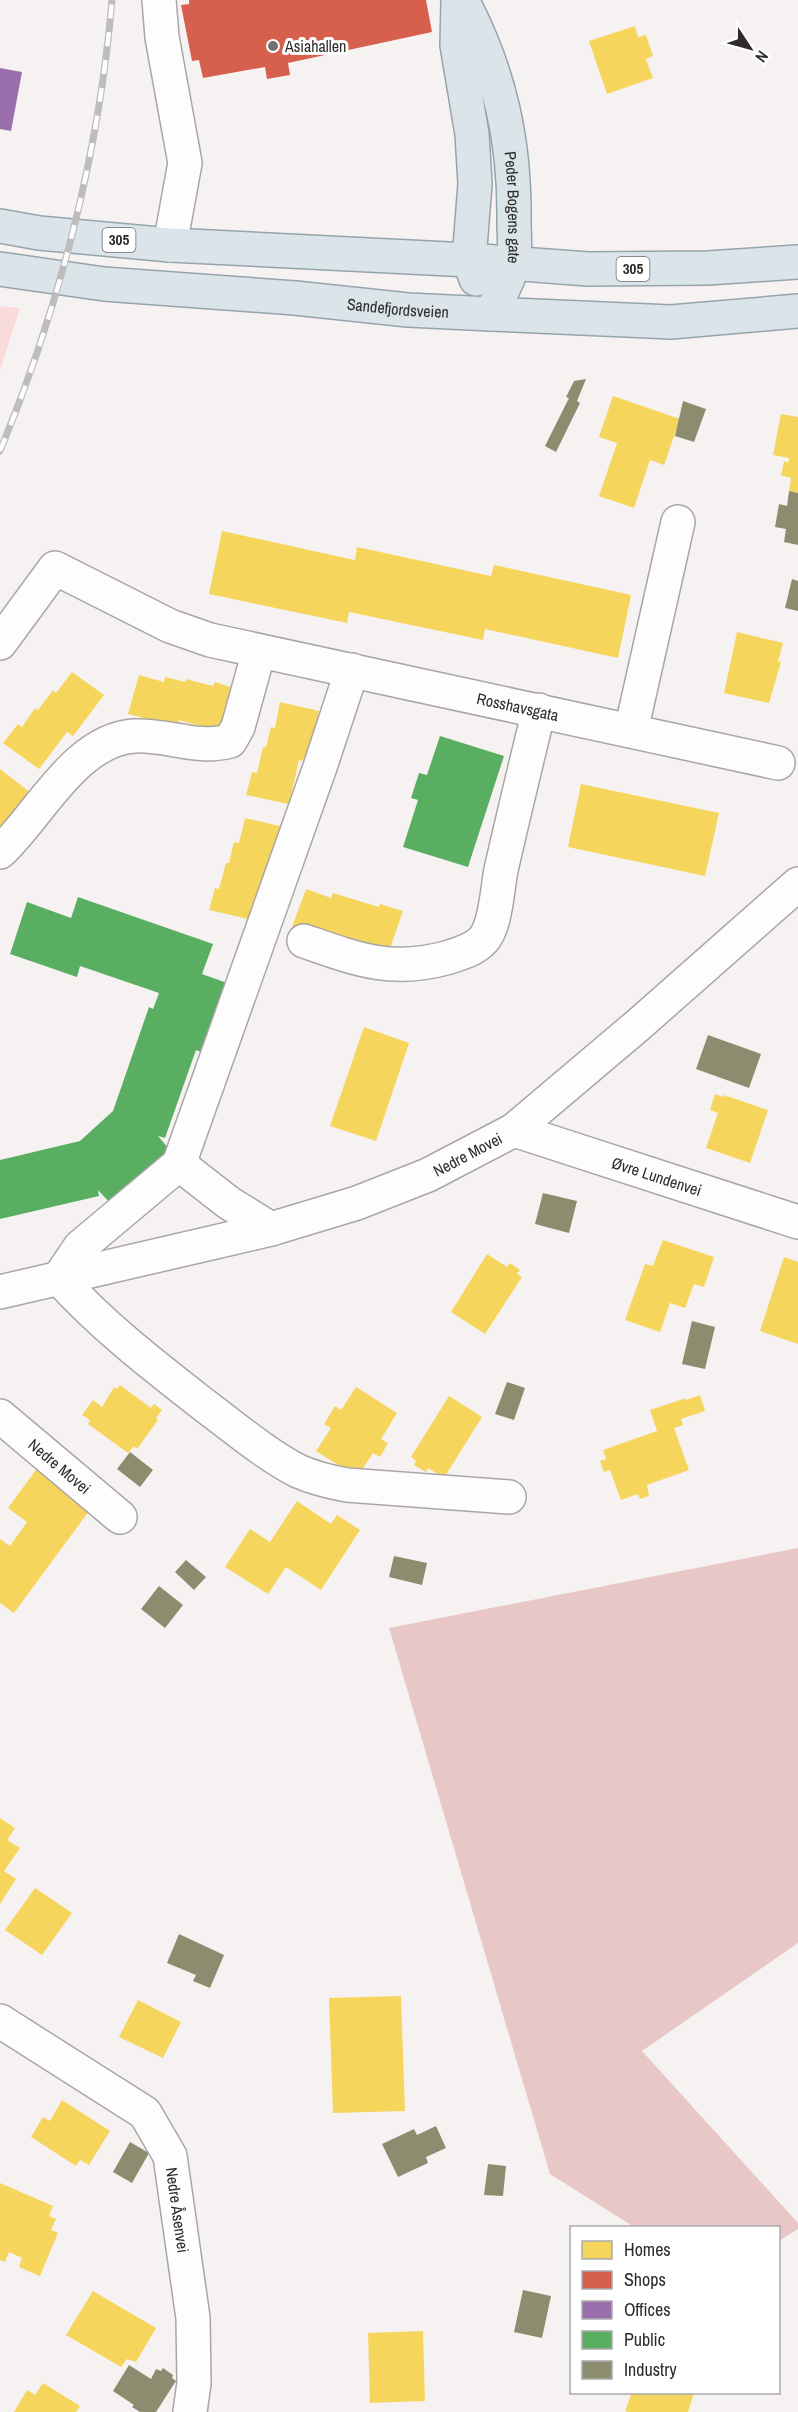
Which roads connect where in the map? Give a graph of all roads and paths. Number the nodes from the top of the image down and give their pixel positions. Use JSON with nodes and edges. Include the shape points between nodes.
{"nodes":[{"id":1,"x":159,"y":0,"type":"edge"},
{"id":2,"x":460,"y":0,"type":"edge"},
{"id":3,"x":0,"y":226,"type":"edge"},
{"id":4,"x":171,"y":245,"type":"junction"},
{"id":5,"x":469,"y":260,"type":"junction"},
{"id":6,"x":798,"y":262,"type":"edge"},
{"id":7,"x":513,"y":263,"type":"junction"},
{"id":8,"x":0,"y":269,"type":"edge"},
{"id":9,"x":798,"y":311,"type":"edge"},
{"id":10,"x":491,"y":314,"type":"junction"},
{"id":11,"x":678,"y":522,"type":"dead end"},
{"id":12,"x":0,"y":643,"type":"edge"},
{"id":13,"x":259,"y":651,"type":"junction"},
{"id":14,"x":352,"y":670,"type":"junction"},
{"id":15,"x":539,"y":710,"type":"junction"},
{"id":16,"x":631,"y":731,"type":"junction"},
{"id":17,"x":778,"y":763,"type":"dead end"},
{"id":18,"x":0,"y":852,"type":"edge"},
{"id":19,"x":798,"y":884,"type":"edge"},
{"id":20,"x":304,"y":941,"type":"dead end"},
{"id":21,"x":514,"y":1130,"type":"junction"},
{"id":22,"x":179,"y":1164,"type":"junction"},
{"id":23,"x":798,"y":1222,"type":"edge"},
{"id":24,"x":271,"y":1229,"type":"junction"},
{"id":25,"x":59,"y":1278,"type":"junction"},
{"id":26,"x":0,"y":1292,"type":"edge"},
{"id":27,"x":0,"y":1416,"type":"edge"},
{"id":28,"x":509,"y":1497,"type":"dead end"},
{"id":29,"x":120,"y":1517,"type":"dead end"},
{"id":30,"x":0,"y":2021,"type":"edge"},
{"id":31,"x":190,"y":2412,"type":"edge"}],
"edges":[{"from":1,"to":4,"type":"street","via":[[185,163]]},
{"from":2,"to":5,"type":"main road","name":"Peder Bogens gate","via":[[457,45],[472,134],[475,184]]},
{"from":2,"to":7,"type":"main road","name":"Peder Bogens gate","via":[[482,38],[501,97],[511,148]]},
{"from":3,"to":4,"type":"main road","number":"305"},
{"from":4,"to":5,"type":"main road","number":"305"},
{"from":5,"to":7,"type":"main road","number":"305"},
{"from":5,"to":10,"type":"main road","name":"Peder Bogens gate"},
{"from":6,"to":7,"type":"main road","number":"305","via":[[588,269]]},
{"from":7,"to":10,"type":"main road","name":"Peder Bogens gate"},
{"from":8,"to":10,"type":"main road","name":"Sandefjordsveien","via":[[104,284]]},
{"from":9,"to":10,"type":"main road","name":"Sandefjordsveien","via":[[671,322]]},
{"from":11,"to":16,"type":"street"},
{"from":12,"to":13,"type":"street","name":"Rosshavsgata","via":[[55,567],[170,626]]},
{"from":13,"to":14,"type":"street","name":"Rosshavsgata"},
{"from":13,"to":18,"type":"street","via":[[238,727],[230,741],[215,745],[131,736],[108,743],[74,766]]},
{"from":14,"to":15,"type":"street","name":"Rosshavsgata"},
{"from":14,"to":22,"type":"street"},
{"from":15,"to":16,"type":"street","name":"Rosshavsgata"},
{"from":15,"to":20,"type":"street","via":[[490,929],[483,941],[463,953],[437,960],[381,965]]},
{"from":16,"to":17,"type":"street","name":"Rosshavsgata"},
{"from":19,"to":21,"type":"street","name":"Nedre Movei"},
{"from":21,"to":23,"type":"street","name":"Øvre Lundenvei"},
{"from":21,"to":24,"type":"street","name":"Nedre Movei","via":[[428,1175],[357,1203]]},
{"from":22,"to":24,"type":"street","via":[[229,1203]]},
{"from":22,"to":25,"type":"street","via":[[80,1247]]},
{"from":24,"to":25,"type":"street","name":"Nedre Movei"},
{"from":25,"to":26,"type":"street","name":"Nedre Movei"},
{"from":25,"to":28,"type":"street","via":[[170,1378],[261,1449],[299,1471],[347,1485]]},
{"from":27,"to":29,"type":"street","name":"Nedre Movei"},
{"from":30,"to":31,"type":"street","name":"Nedre Åsenvei","via":[[145,2113],[170,2156],[193,2318],[194,2383]]}]}
